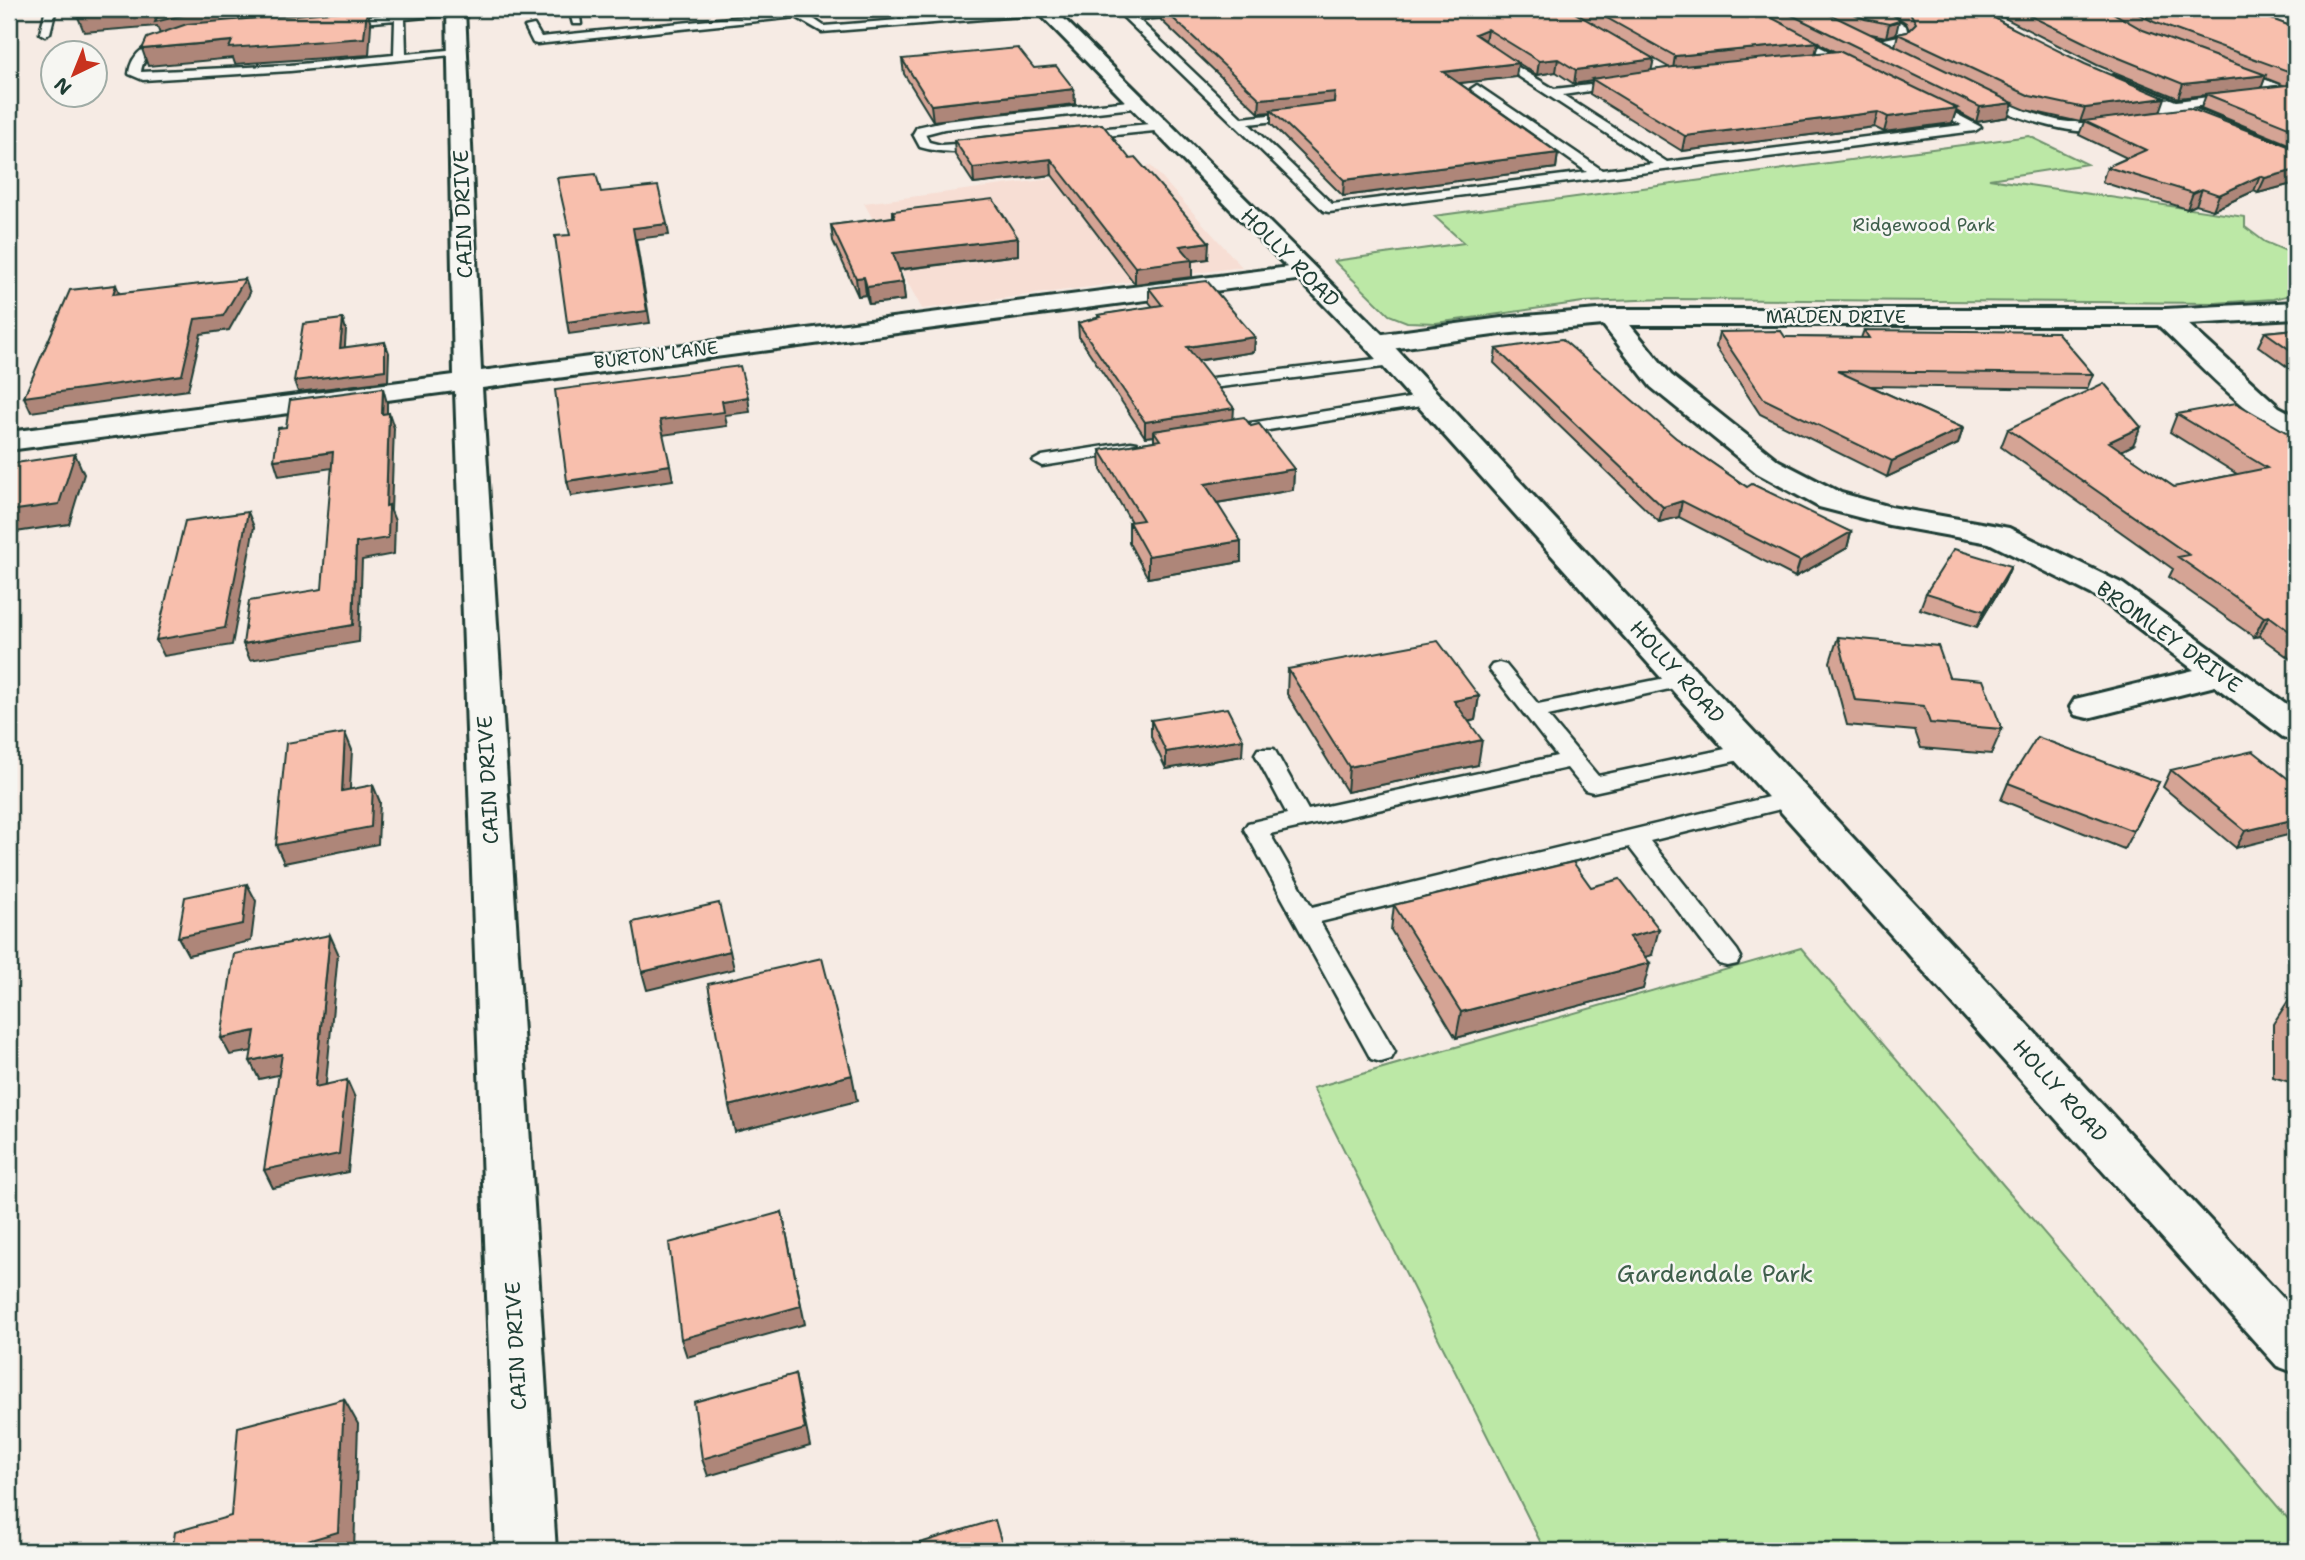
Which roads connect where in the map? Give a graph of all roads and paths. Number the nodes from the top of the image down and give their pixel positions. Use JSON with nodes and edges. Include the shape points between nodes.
{"nodes":[{"id":1,"x":51,"y":9,"type":"edge"},
{"id":2,"x":574,"y":9,"type":"edge"},
{"id":3,"x":1252,"y":9,"type":"edge"},
{"id":4,"x":1737,"y":9,"type":"edge"},
{"id":5,"x":1873,"y":9,"type":"edge"},
{"id":6,"x":456,"y":10,"type":"edge"},
{"id":7,"x":1045,"y":10,"type":"edge"},
{"id":8,"x":795,"y":11,"type":"edge"},
{"id":9,"x":962,"y":13,"type":"edge"},
{"id":10,"x":1124,"y":13,"type":"edge"},
{"id":11,"x":400,"y":16,"type":"junction"},
{"id":12,"x":591,"y":21,"type":"dead end"},
{"id":13,"x":532,"y":23,"type":"dead end"},
{"id":14,"x":324,"y":24,"type":"edge"},
{"id":15,"x":45,"y":33,"type":"dead end"},
{"id":16,"x":181,"y":38,"type":"edge"},
{"id":17,"x":1868,"y":41,"type":"joint"},
{"id":18,"x":1482,"y":47,"type":"edge"},
{"id":19,"x":458,"y":52,"type":"junction"},
{"id":20,"x":1898,"y":56,"type":"edge"},
{"id":21,"x":400,"y":57,"type":"junction"},
{"id":22,"x":1838,"y":59,"type":"junction"},
{"id":23,"x":1812,"y":61,"type":"edge"},
{"id":24,"x":1850,"y":65,"type":"edge"},
{"id":25,"x":2225,"y":70,"type":"edge"},
{"id":26,"x":2093,"y":72,"type":"edge"},
{"id":27,"x":1631,"y":82,"type":"edge"},
{"id":28,"x":1477,"y":89,"type":"edge"},
{"id":29,"x":2292,"y":91,"type":"edge"},
{"id":30,"x":1972,"y":92,"type":"edge"},
{"id":31,"x":1552,"y":93,"type":"junction"},
{"id":32,"x":1912,"y":96,"type":"edge"},
{"id":33,"x":2165,"y":112,"type":"junction"},
{"id":34,"x":1315,"y":113,"type":"edge"},
{"id":35,"x":1149,"y":115,"type":"junction"},
{"id":36,"x":1240,"y":122,"type":"junction"},
{"id":37,"x":2121,"y":124,"type":"edge"},
{"id":38,"x":1062,"y":137,"type":"edge"},
{"id":39,"x":997,"y":144,"type":"edge"},
{"id":40,"x":2296,"y":158,"type":"edge"},
{"id":41,"x":1665,"y":166,"type":"junction"},
{"id":42,"x":1598,"y":174,"type":"junction"},
{"id":43,"x":1304,"y":272,"type":"junction"},
{"id":44,"x":2296,"y":310,"type":"edge"},
{"id":45,"x":1610,"y":317,"type":"junction"},
{"id":46,"x":2165,"y":317,"type":"junction"},
{"id":47,"x":1385,"y":353,"type":"junction"},
{"id":48,"x":468,"y":379,"type":"junction"},
{"id":49,"x":1212,"y":383,"type":"edge"},
{"id":50,"x":1428,"y":400,"type":"junction"},
{"id":51,"x":2296,"y":428,"type":"edge"},
{"id":52,"x":1208,"y":435,"type":"edge"},
{"id":53,"x":9,"y":441,"type":"edge"},
{"id":54,"x":1152,"y":444,"type":"edge"},
{"id":55,"x":1042,"y":461,"type":"dead end"},
{"id":56,"x":1499,"y":669,"type":"dead end"},
{"id":57,"x":2221,"y":674,"type":"junction"},
{"id":58,"x":1685,"y":680,"type":"junction"},
{"id":59,"x":2088,"y":707,"type":"dead end"},
{"id":60,"x":1533,"y":712,"type":"junction"},
{"id":61,"x":2296,"y":729,"type":"edge"},
{"id":62,"x":1749,"y":751,"type":"junction"},
{"id":63,"x":1266,"y":754,"type":"dead end"},
{"id":64,"x":1571,"y":760,"type":"junction"},
{"id":65,"x":1793,"y":799,"type":"junction"},
{"id":66,"x":1301,"y":819,"type":"junction"},
{"id":67,"x":1634,"y":837,"type":"junction"},
{"id":68,"x":1305,"y":917,"type":"junction"},
{"id":69,"x":1728,"y":957,"type":"dead end"},
{"id":70,"x":1381,"y":1052,"type":"dead end"},
{"id":71,"x":2296,"y":1349,"type":"edge"},
{"id":72,"x":526,"y":1551,"type":"edge"}],
"edges":[{"from":1,"to":15,"type":"lane"},
{"from":2,"to":12,"type":"lane","via":[[571,23]]},
{"from":3,"to":10,"type":"lane"},
{"from":4,"to":22,"type":"lane"},
{"from":5,"to":17,"type":"lane","via":[[1902,28],[1905,37]]},
{"from":6,"to":11,"type":"lane"},
{"from":6,"to":19,"type":"street","name":"CAIN DRIVE"},
{"from":7,"to":9,"type":"lane"},
{"from":7,"to":35,"type":"street","name":"HOLLY ROAD"},
{"from":8,"to":9,"type":"lane","via":[[822,29]]},
{"from":8,"to":13,"type":"lane","via":[[537,41]]},
{"from":10,"to":36,"type":"lane"},
{"from":11,"to":14,"type":"lane"},
{"from":11,"to":21,"type":"lane"},
{"from":16,"to":21,"type":"lane","via":[[142,53],[135,74],[290,68]]},
{"from":17,"to":20,"type":"lane"},
{"from":18,"to":31,"type":"lane"},
{"from":19,"to":21,"type":"lane"},
{"from":19,"to":48,"type":"street","name":"CAIN DRIVE"},
{"from":22,"to":23,"type":"lane"},
{"from":22,"to":24,"type":"lane"},
{"from":25,"to":29,"type":"lane"},
{"from":26,"to":33,"type":"street"},
{"from":27,"to":31,"type":"lane"},
{"from":28,"to":42,"type":"lane"},
{"from":29,"to":33,"type":"lane"},
{"from":30,"to":37,"type":"lane","via":[[2021,116],[2065,126],[2080,129]]},
{"from":31,"to":41,"type":"lane"},
{"from":32,"to":41,"type":"lane","via":[[1975,127]]},
{"from":33,"to":40,"type":"street","via":[[2188,115]]},
{"from":34,"to":36,"type":"lane"},
{"from":35,"to":38,"type":"lane"},
{"from":35,"to":39,"type":"lane","via":[[944,125],[919,134],[923,144],[940,149]]},
{"from":35,"to":43,"type":"street","name":"HOLLY ROAD"},
{"from":36,"to":42,"type":"lane","via":[[1329,208]]},
{"from":41,"to":42,"type":"lane"},
{"from":43,"to":47,"type":"street","name":"HOLLY ROAD"},
{"from":43,"to":48,"type":"street","name":"BURTON LANE"},
{"from":44,"to":46,"type":"street","name":"MALDEN DRIVE"},
{"from":45,"to":46,"type":"street","name":"MALDEN DRIVE"},
{"from":45,"to":47,"type":"street","name":"MALDEN DRIVE","via":[[1501,326]]},
{"from":45,"to":57,"type":"street","name":"BROMLEY DRIVE","via":[[1661,381],[1768,467],[1830,499],[1889,516],[1998,536],[2111,591]]},
{"from":46,"to":51,"type":"street","via":[[2269,413]]},
{"from":47,"to":49,"type":"lane"},
{"from":47,"to":50,"type":"street","name":"HOLLY ROAD"},
{"from":48,"to":53,"type":"street","name":"BURTON LANE"},
{"from":48,"to":72,"type":"street","name":"CAIN DRIVE"},
{"from":50,"to":52,"type":"lane"},
{"from":50,"to":58,"type":"street","name":"HOLLY ROAD"},
{"from":54,"to":55,"type":"lane"},
{"from":56,"to":60,"type":"lane"},
{"from":57,"to":59,"type":"street"},
{"from":57,"to":61,"type":"street","name":"BROMLEY DRIVE"},
{"from":58,"to":60,"type":"lane"},
{"from":58,"to":62,"type":"street","name":"HOLLY ROAD"},
{"from":60,"to":64,"type":"lane"},
{"from":62,"to":64,"type":"lane","via":[[1593,785]]},
{"from":62,"to":65,"type":"street","name":"HOLLY ROAD"},
{"from":63,"to":66,"type":"lane"},
{"from":64,"to":66,"type":"lane"},
{"from":65,"to":67,"type":"lane"},
{"from":65,"to":71,"type":"street","name":"HOLLY ROAD"},
{"from":66,"to":68,"type":"lane","via":[[1256,829]]},
{"from":67,"to":68,"type":"lane"},
{"from":67,"to":69,"type":"lane"},
{"from":68,"to":70,"type":"lane"}]}
